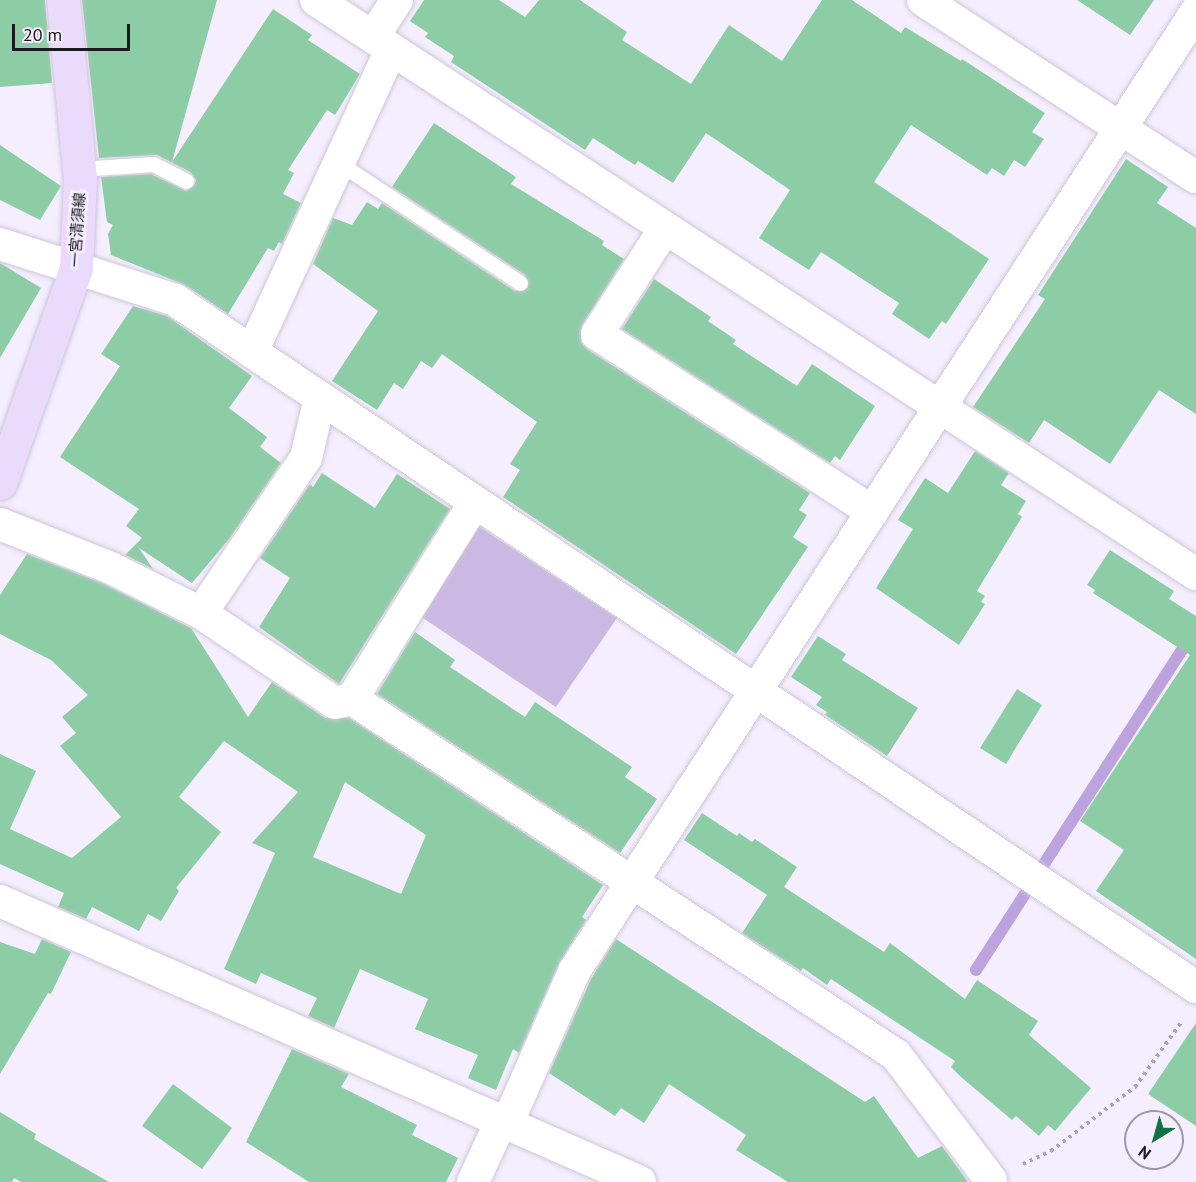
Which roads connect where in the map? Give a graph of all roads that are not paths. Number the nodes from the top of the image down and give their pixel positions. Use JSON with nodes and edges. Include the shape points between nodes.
{"nodes":[{"id":1,"x":63,"y":0,"type":"edge"},
{"id":2,"x":315,"y":0,"type":"edge"},
{"id":3,"x":397,"y":0,"type":"edge"},
{"id":4,"x":923,"y":0,"type":"edge"},
{"id":5,"x":1196,"y":12,"type":"edge"},
{"id":6,"x":382,"y":44,"type":"junction"},
{"id":7,"x":1122,"y":128,"type":"junction"},
{"id":8,"x":339,"y":163,"type":"junction"},
{"id":9,"x":79,"y":169,"type":"junction"},
{"id":10,"x":1196,"y":177,"type":"edge"},
{"id":11,"x":186,"y":181,"type":"dead end"},
{"id":12,"x":665,"y":228,"type":"junction"},
{"id":13,"x":0,"y":244,"type":"edge"},
{"id":14,"x":76,"y":268,"type":"junction"},
{"id":15,"x":520,"y":283,"type":"dead end"},
{"id":16,"x":252,"y":352,"type":"junction"},
{"id":17,"x":320,"y":398,"type":"junction"},
{"id":18,"x":940,"y":407,"type":"junction"},
{"id":19,"x":0,"y":483,"type":"edge"},
{"id":20,"x":475,"y":502,"type":"junction"},
{"id":21,"x":873,"y":512,"type":"junction"},
{"id":22,"x":0,"y":524,"type":"edge"},
{"id":23,"x":1196,"y":574,"type":"edge"},
{"id":24,"x":201,"y":613,"type":"junction"},
{"id":25,"x":757,"y":692,"type":"junction"},
{"id":26,"x":352,"y":699,"type":"junction"},
{"id":27,"x":631,"y":884,"type":"junction"},
{"id":28,"x":0,"y":901,"type":"edge"},
{"id":29,"x":1191,"y":1001,"type":"edge"},
{"id":30,"x":504,"y":1123,"type":"junction"},
{"id":31,"x":991,"y":1180,"type":"road end"},
{"id":32,"x":473,"y":1182,"type":"edge"},
{"id":33,"x":640,"y":1182,"type":"edge"}],
"edges":[{"from":1,"to":9,"type":"main road","name":"一宮清須線"},
{"from":2,"to":6,"type":"street"},
{"from":3,"to":6,"type":"street"},
{"from":4,"to":7,"type":"street"},
{"from":5,"to":7,"type":"street"},
{"from":6,"to":8,"type":"street"},
{"from":6,"to":12,"type":"street"},
{"from":7,"to":10,"type":"street"},
{"from":7,"to":18,"type":"street"},
{"from":8,"to":15,"type":"lane"},
{"from":8,"to":16,"type":"street"},
{"from":9,"to":11,"type":"lane","via":[[153,164]]},
{"from":9,"to":14,"type":"main road","name":"一宮清須線"},
{"from":12,"to":18,"type":"street"},
{"from":12,"to":21,"type":"street","via":[[597,334]]},
{"from":13,"to":14,"type":"street"},
{"from":14,"to":16,"type":"street","via":[[175,300]]},
{"from":14,"to":19,"type":"main road","name":"一宮清須線"},
{"from":16,"to":17,"type":"street"},
{"from":17,"to":20,"type":"street"},
{"from":17,"to":24,"type":"street","via":[[306,458]]},
{"from":18,"to":21,"type":"street"},
{"from":18,"to":23,"type":"street"},
{"from":20,"to":25,"type":"street"},
{"from":20,"to":26,"type":"street"},
{"from":21,"to":25,"type":"street"},
{"from":22,"to":24,"type":"street","via":[[111,568]]},
{"from":24,"to":26,"type":"street","via":[[335,703]]},
{"from":25,"to":27,"type":"street"},
{"from":25,"to":29,"type":"street"},
{"from":26,"to":27,"type":"street"},
{"from":27,"to":30,"type":"street","via":[[575,970]]},
{"from":27,"to":31,"type":"street","via":[[896,1055]]},
{"from":28,"to":30,"type":"street"},
{"from":30,"to":32,"type":"street"},
{"from":30,"to":33,"type":"street"}]}
